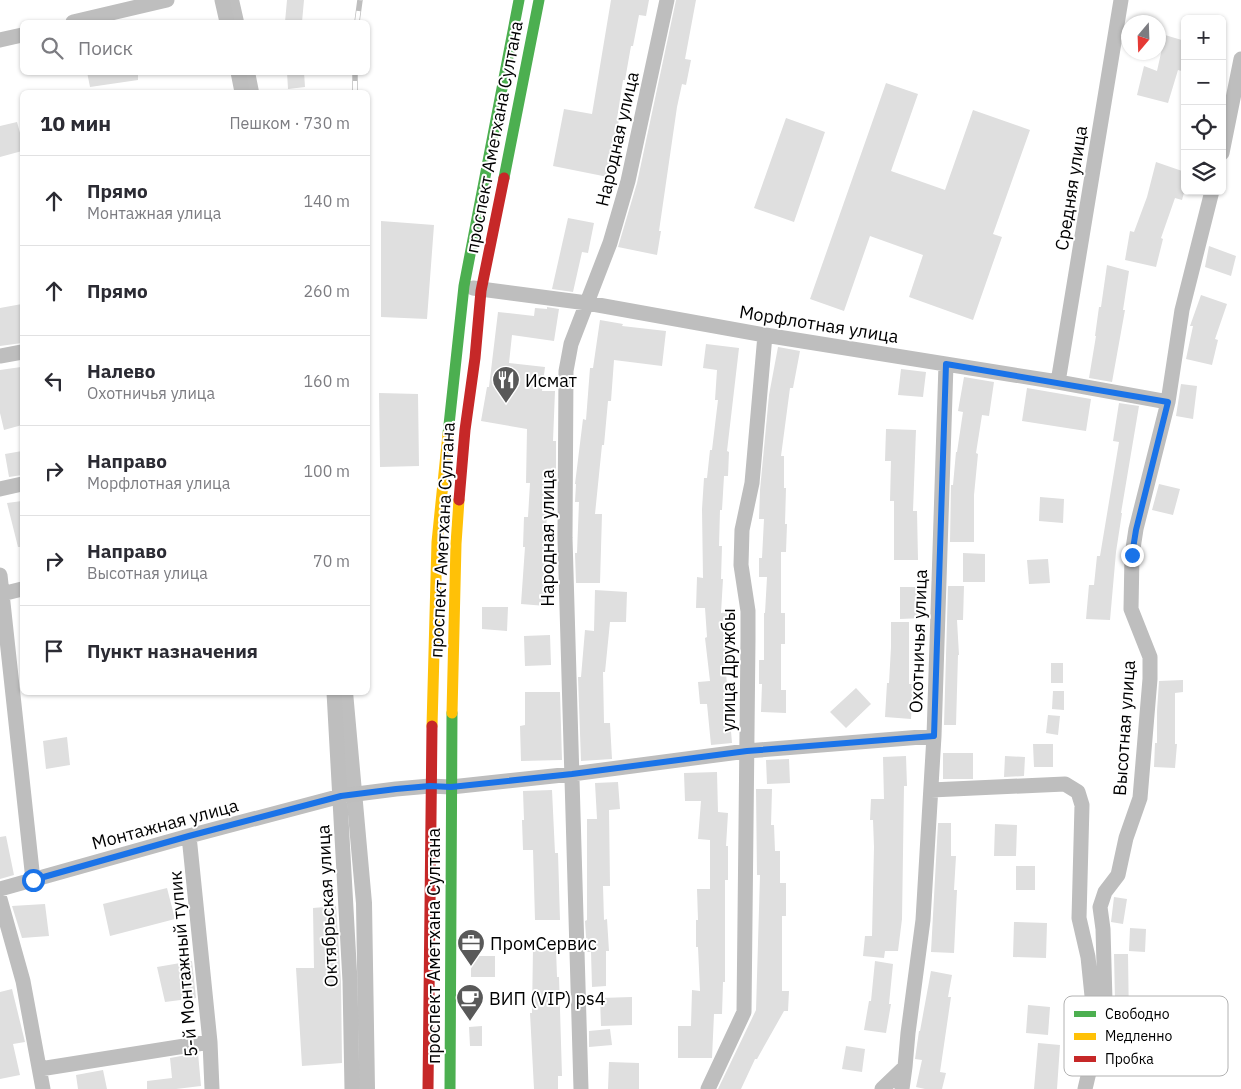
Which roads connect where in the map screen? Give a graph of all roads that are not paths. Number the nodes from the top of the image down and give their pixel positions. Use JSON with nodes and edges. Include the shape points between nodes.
{"nodes":[{"id":1,"x":167,"y":0,"type":"edge"},
{"id":2,"x":222,"y":0,"type":"edge"},
{"id":3,"x":519,"y":0,"type":"edge"},
{"id":4,"x":539,"y":0,"type":"edge"},
{"id":5,"x":667,"y":0,"type":"edge"},
{"id":6,"x":1121,"y":0,"type":"edge"},
{"id":7,"x":82,"y":20,"type":"edge"},
{"id":8,"x":227,"y":20,"type":"edge"},
{"id":9,"x":20,"y":35,"type":"edge"},
{"id":10,"x":0,"y":40,"type":"edge"},
{"id":11,"x":1241,"y":59,"type":"edge"},
{"id":12,"x":239,"y":75,"type":"edge"},
{"id":13,"x":242,"y":90,"type":"edge"},
{"id":14,"x":1223,"y":150,"type":"edge"},
{"id":15,"x":1211,"y":195,"type":"edge"},
{"id":16,"x":464,"y":286,"type":"junction"},
{"id":17,"x":482,"y":291,"type":"junction"},
{"id":18,"x":587,"y":303,"type":"junction"},
{"id":19,"x":765,"y":335,"type":"junction"},
{"id":20,"x":20,"y":352,"type":"edge"},
{"id":21,"x":0,"y":356,"type":"edge"},
{"id":22,"x":946,"y":364,"type":"junction"},
{"id":23,"x":1058,"y":382,"type":"junction"},
{"id":24,"x":1168,"y":402,"type":"junction"},
{"id":25,"x":20,"y":484,"type":"edge"},
{"id":26,"x":0,"y":489,"type":"edge"},
{"id":27,"x":0,"y":575,"type":"edge"},
{"id":28,"x":20,"y":590,"type":"edge"},
{"id":29,"x":2,"y":594,"type":"junction"},
{"id":30,"x":334,"y":695,"type":"edge"},
{"id":31,"x":934,"y":736,"type":"junction"},
{"id":32,"x":747,"y":751,"type":"junction"},
{"id":33,"x":572,"y":774,"type":"junction"},
{"id":34,"x":430,"y":786,"type":"junction"},
{"id":35,"x":451,"y":787,"type":"junction"},
{"id":36,"x":931,"y":790,"type":"junction"},
{"id":37,"x":347,"y":795,"type":"junction"},
{"id":38,"x":189,"y":836,"type":"junction"},
{"id":39,"x":33,"y":880,"type":"junction"},
{"id":40,"x":0,"y":889,"type":"edge"},
{"id":41,"x":0,"y":899,"type":"edge"},
{"id":42,"x":1092,"y":996,"type":"edge"},
{"id":43,"x":1105,"y":996,"type":"edge"},
{"id":44,"x":210,"y":1042,"type":"junction"},
{"id":45,"x":905,"y":1067,"type":"junction"},
{"id":46,"x":40,"y":1069,"type":"junction"},
{"id":47,"x":1088,"y":1076,"type":"edge"},
{"id":48,"x":43,"y":1089,"type":"edge"},
{"id":49,"x":212,"y":1089,"type":"edge"},
{"id":50,"x":352,"y":1089,"type":"edge"},
{"id":51,"x":428,"y":1089,"type":"edge"},
{"id":52,"x":450,"y":1089,"type":"edge"},
{"id":53,"x":581,"y":1089,"type":"edge"},
{"id":54,"x":708,"y":1089,"type":"edge"},
{"id":55,"x":882,"y":1089,"type":"edge"},
{"id":56,"x":902,"y":1089,"type":"edge"},
{"id":57,"x":1085,"y":1089,"type":"edge"}],
"edges":[{"from":1,"to":7,"type":"street"},
{"from":2,"to":8,"type":"street"},
{"from":3,"to":16,"type":"main road"},
{"from":4,"to":17,"type":"main road","name":"проспект Аметхана Султана"},
{"from":5,"to":18,"type":"street","name":"Народная улица","via":[[628,181],[610,243]]},
{"from":6,"to":23,"type":"street","name":"Средняя улица"},
{"from":9,"to":10,"type":"street"},
{"from":11,"to":14,"type":"street"},
{"from":12,"to":13,"type":"street"},
{"from":15,"to":24,"type":"street","name":"Высотная улица","via":[[1182,310]]},
{"from":16,"to":17,"type":"street","name":"Морфлотная улица"},
{"from":16,"to":34,"type":"main road","via":[[437,542]]},
{"from":17,"to":18,"type":"street","name":"Морфлотная улица"},
{"from":17,"to":35,"type":"main road","name":"проспект Аметхана Султана","via":[[465,430],[456,544]]},
{"from":18,"to":19,"type":"street","name":"Морфлотная улица"},
{"from":18,"to":33,"type":"street","name":"Народная улица","via":[[571,344],[566,371],[565,538]]},
{"from":19,"to":22,"type":"street","name":"Морфлотная улица"},
{"from":19,"to":32,"type":"street","name":"улица Дружбы","via":[[752,484],[742,530],[741,565],[748,611]]},
{"from":20,"to":21,"type":"street"},
{"from":22,"to":23,"type":"street","name":"Морфлотная улица"},
{"from":22,"to":31,"type":"street","name":"Охотничья улица"},
{"from":23,"to":24,"type":"street","name":"Морфлотная улица"},
{"from":24,"to":43,"type":"street","name":"Высотная улица","via":[[1132,555],[1131,609],[1150,657],[1150,679],[1140,798],[1118,874],[1105,892],[1100,907]]},
{"from":25,"to":26,"type":"street"},
{"from":27,"to":29,"type":"street"},
{"from":28,"to":29,"type":"street"},
{"from":29,"to":39,"type":"street"},
{"from":30,"to":37,"type":"street","name":"Октябрьская улица"},
{"from":31,"to":32,"type":"street","name":"Монтажная улица"},
{"from":31,"to":36,"type":"street","name":"Охотничья улица"},
{"from":32,"to":33,"type":"street","name":"Монтажная улица"},
{"from":32,"to":54,"type":"street","name":"улица Дружбы","via":[[744,1012]]},
{"from":33,"to":35,"type":"street","name":"Монтажная улица"},
{"from":33,"to":53,"type":"street","name":"Народная улица"},
{"from":34,"to":35,"type":"street","name":"Монтажная улица"},
{"from":34,"to":37,"type":"street","name":"Монтажная улица"},
{"from":34,"to":51,"type":"main road"},
{"from":35,"to":52,"type":"main road","name":"проспект Аметхана Султана"},
{"from":36,"to":42,"type":"street","name":"Высотная улица","via":[[1065,784],[1078,792],[1082,806],[1079,918]]},
{"from":36,"to":45,"type":"street","name":"Охотничья улица","via":[[923,920]]},
{"from":37,"to":38,"type":"street","name":"Монтажная улица"},
{"from":37,"to":50,"type":"street","name":"Октябрьская улица"},
{"from":38,"to":39,"type":"street","name":"Монтажная улица"},
{"from":38,"to":44,"type":"street","name":"5-й Монтажный тупик"},
{"from":39,"to":40,"type":"street","name":"Монтажная улица"},
{"from":41,"to":46,"type":"street","via":[[23,980]]},
{"from":44,"to":46,"type":"street"},
{"from":44,"to":49,"type":"street","name":"5-й Монтажный тупик"},
{"from":45,"to":55,"type":"street"},
{"from":45,"to":56,"type":"street","name":"Охотничья улица"},
{"from":46,"to":48,"type":"street"},
{"from":47,"to":57,"type":"street","name":"Высотная улица"}]}
